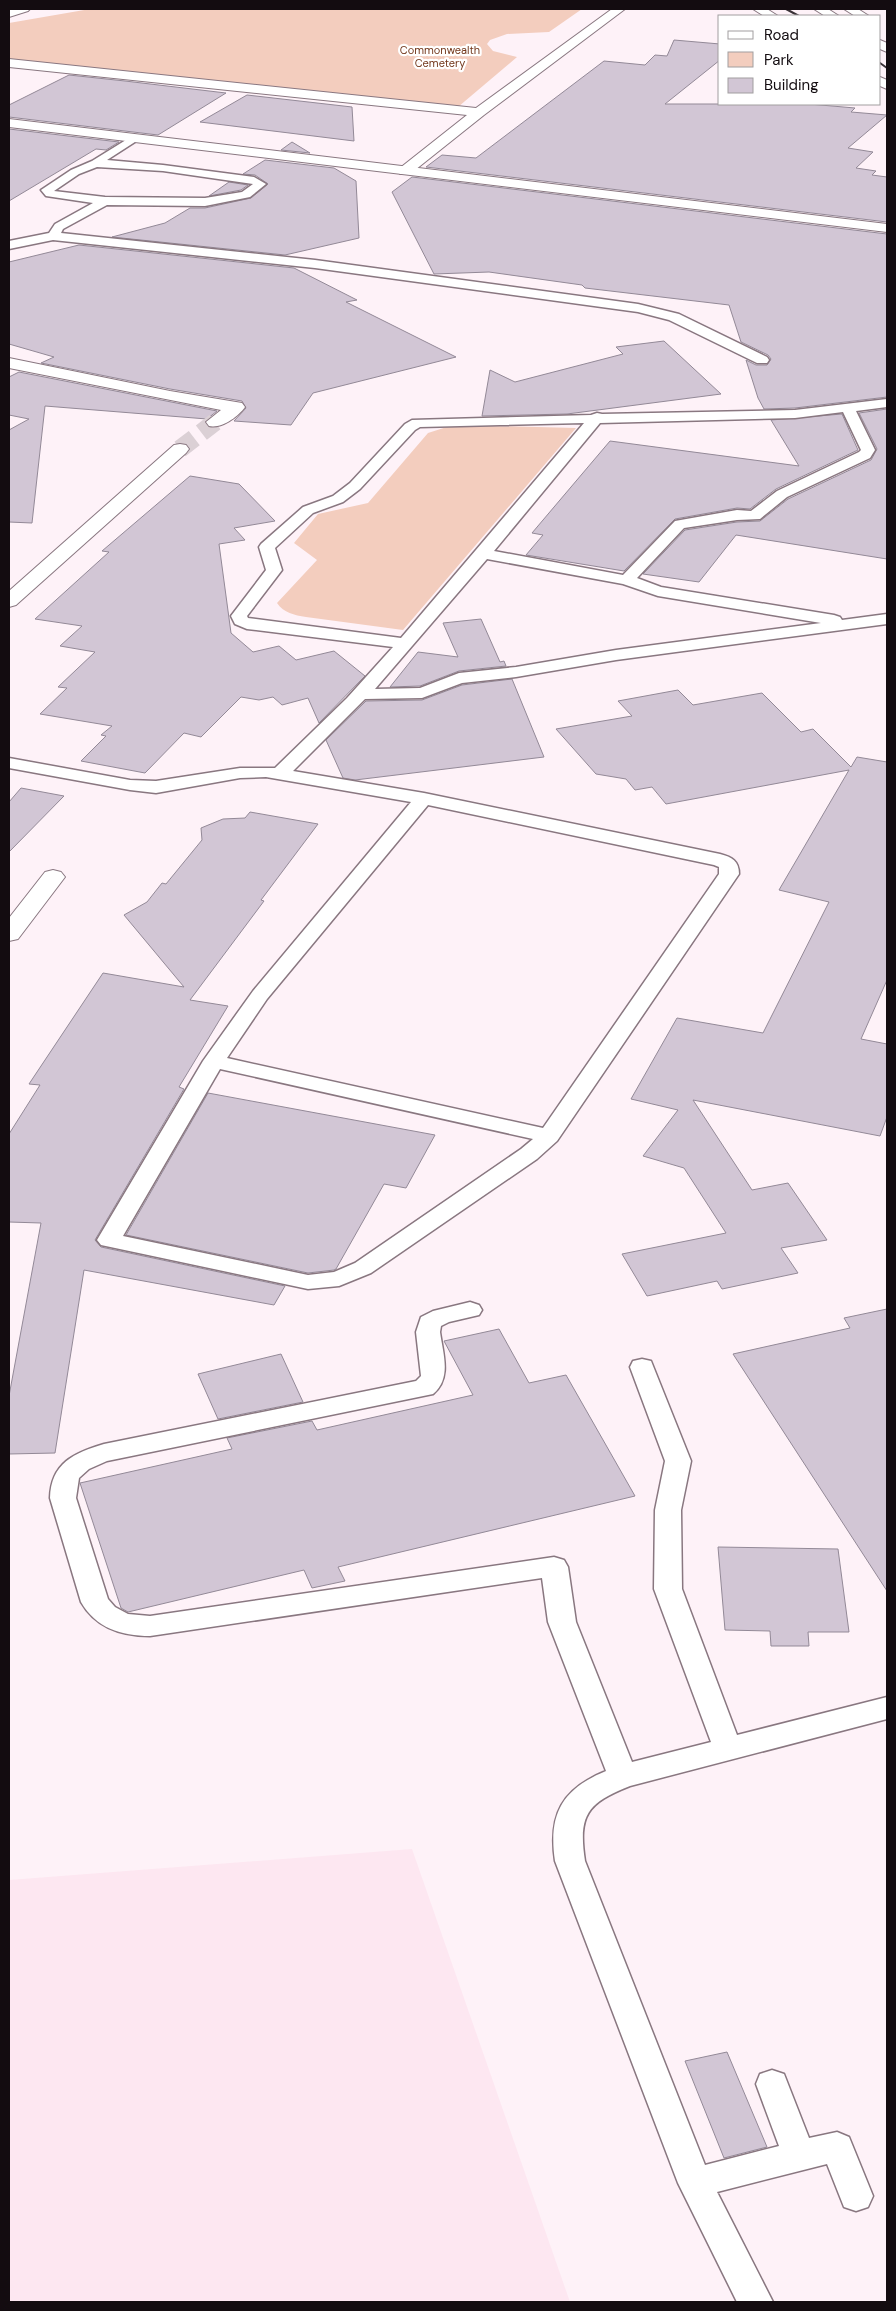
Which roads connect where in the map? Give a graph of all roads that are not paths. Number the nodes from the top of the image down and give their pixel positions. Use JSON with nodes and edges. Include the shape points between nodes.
{"nodes":[{"id":1,"x":24,"y":9,"type":"edge"},
{"id":2,"x":619,"y":9,"type":"edge"},
{"id":3,"x":759,"y":9,"type":"edge"},
{"id":4,"x":820,"y":9,"type":"edge"},
{"id":5,"x":850,"y":9,"type":"edge"},
{"id":6,"x":9,"y":13,"type":"edge"},
{"id":7,"x":770,"y":15,"type":"edge"},
{"id":8,"x":831,"y":15,"type":"edge"},
{"id":9,"x":861,"y":15,"type":"edge"},
{"id":10,"x":9,"y":63,"type":"edge"},
{"id":11,"x":479,"y":112,"type":"junction"},
{"id":12,"x":9,"y":123,"type":"edge"},
{"id":13,"x":134,"y":138,"type":"junction"},
{"id":14,"x":96,"y":163,"type":"junction"},
{"id":15,"x":405,"y":171,"type":"junction"},
{"id":16,"x":105,"y":201,"type":"junction"},
{"id":17,"x":887,"y":228,"type":"edge"},
{"id":18,"x":53,"y":236,"type":"junction"},
{"id":19,"x":9,"y":245,"type":"edge"},
{"id":20,"x":762,"y":360,"type":"dead end"},
{"id":21,"x":9,"y":363,"type":"edge"},
{"id":22,"x":887,"y":403,"type":"edge"},
{"id":23,"x":848,"y":408,"type":"junction"},
{"id":24,"x":598,"y":417,"type":"junction"},
{"id":25,"x":215,"y":422,"type":"tunnel mouth"},
{"id":26,"x":180,"y":449,"type":"tunnel mouth"},
{"id":27,"x":484,"y":554,"type":"junction"},
{"id":28,"x":627,"y":580,"type":"junction"},
{"id":29,"x":9,"y":601,"type":"edge"},
{"id":30,"x":887,"y":619,"type":"edge"},
{"id":31,"x":855,"y":624,"type":"junction"},
{"id":32,"x":405,"y":644,"type":"junction"},
{"id":33,"x":361,"y":694,"type":"junction"},
{"id":34,"x":9,"y":763,"type":"edge"},
{"id":35,"x":280,"y":774,"type":"junction"},
{"id":36,"x":424,"y":799,"type":"junction"},
{"id":37,"x":53,"y":877,"type":"dead end"},
{"id":38,"x":9,"y":934,"type":"edge"},
{"id":39,"x":214,"y":1061,"type":"junction"},
{"id":40,"x":549,"y":1136,"type":"junction"},
{"id":41,"x":470,"y":1310,"type":"dead end"},
{"id":42,"x":642,"y":1367,"type":"dead end"},
{"id":43,"x":887,"y":1708,"type":"edge"},
{"id":44,"x":728,"y":1749,"type":"junction"},
{"id":45,"x":623,"y":1776,"type":"junction"},
{"id":46,"x":772,"y":2084,"type":"dead end"},
{"id":47,"x":799,"y":2155,"type":"junction"},
{"id":48,"x":695,"y":2183,"type":"junction"},
{"id":49,"x":856,"y":2196,"type":"dead end"},
{"id":50,"x":755,"y":2302,"type":"edge"}],
"edges":[{"from":1,"to":6,"type":"main road"},
{"from":2,"to":11,"type":"main road"},
{"from":3,"to":7,"type":"main road"},
{"from":4,"to":8,"type":"main road"},
{"from":5,"to":9,"type":"main road"},
{"from":10,"to":11,"type":"main road"},
{"from":11,"to":15,"type":"main road"},
{"from":12,"to":13,"type":"main road"},
{"from":13,"to":14,"type":"lane"},
{"from":13,"to":15,"type":"main road"},
{"from":14,"to":16,"type":"lane","via":[[47,190],[50,194]]},
{"from":14,"to":16,"type":"lane","via":[[163,168],[254,180],[260,184],[246,195],[205,202]]},
{"from":15,"to":17,"type":"main road"},
{"from":16,"to":18,"type":"lane","via":[[59,227]]},
{"from":18,"to":19,"type":"lane"},
{"from":18,"to":20,"type":"lane","via":[[315,264],[638,308],[674,317]]},
{"from":21,"to":25,"type":"main road","via":[[236,407]]},
{"from":22,"to":23,"type":"lane"},
{"from":23,"to":24,"type":"lane","via":[[794,414]]},
{"from":23,"to":28,"type":"lane","via":[[868,450],[865,455],[782,494],[755,516],[737,515],[680,524]]},
{"from":24,"to":27,"type":"lane"},
{"from":24,"to":32,"type":"lane","via":[[417,423],[356,486],[338,499],[308,510],[267,548],[274,570],[239,616],[248,624]]},
{"from":26,"to":29,"type":"main road"},
{"from":27,"to":28,"type":"lane"},
{"from":27,"to":32,"type":"lane"},
{"from":28,"to":31,"type":"lane","via":[[658,590]]},
{"from":30,"to":31,"type":"lane"},
{"from":31,"to":33,"type":"lane","via":[[459,678],[422,693]]},
{"from":32,"to":33,"type":"lane"},
{"from":33,"to":35,"type":"lane"},
{"from":34,"to":35,"type":"lane","via":[[156,787],[240,773]]},
{"from":35,"to":36,"type":"lane"},
{"from":36,"to":39,"type":"lane","via":[[260,995]]},
{"from":36,"to":40,"type":"lane","via":[[720,860],[729,865],[729,874]]},
{"from":37,"to":38,"type":"main road"},
{"from":39,"to":40,"type":"lane"},
{"from":39,"to":40,"type":"lane","via":[[109,1240],[308,1282],[339,1279],[363,1268],[529,1154]]},
{"from":41,"to":45,"type":"lane","via":[[430,1322],[433,1376],[424,1388],[104,1453],[76,1466],[62,1486],[63,1498],[95,1602],[100,1611],[110,1618],[135,1627],[150,1626],[554,1567],[562,1622]]},
{"from":42,"to":44,"type":"lane","via":[[678,1461],[668,1510],[668,1589]]},
{"from":43,"to":44,"type":"lane"},
{"from":44,"to":45,"type":"lane"},
{"from":45,"to":48,"type":"lane","via":[[599,1785],[580,1800],[568,1819],[565,1840],[570,1861]]},
{"from":46,"to":47,"type":"lane"},
{"from":47,"to":48,"type":"lane"},
{"from":47,"to":49,"type":"lane","via":[[837,2147]]},
{"from":48,"to":50,"type":"lane"}]}
